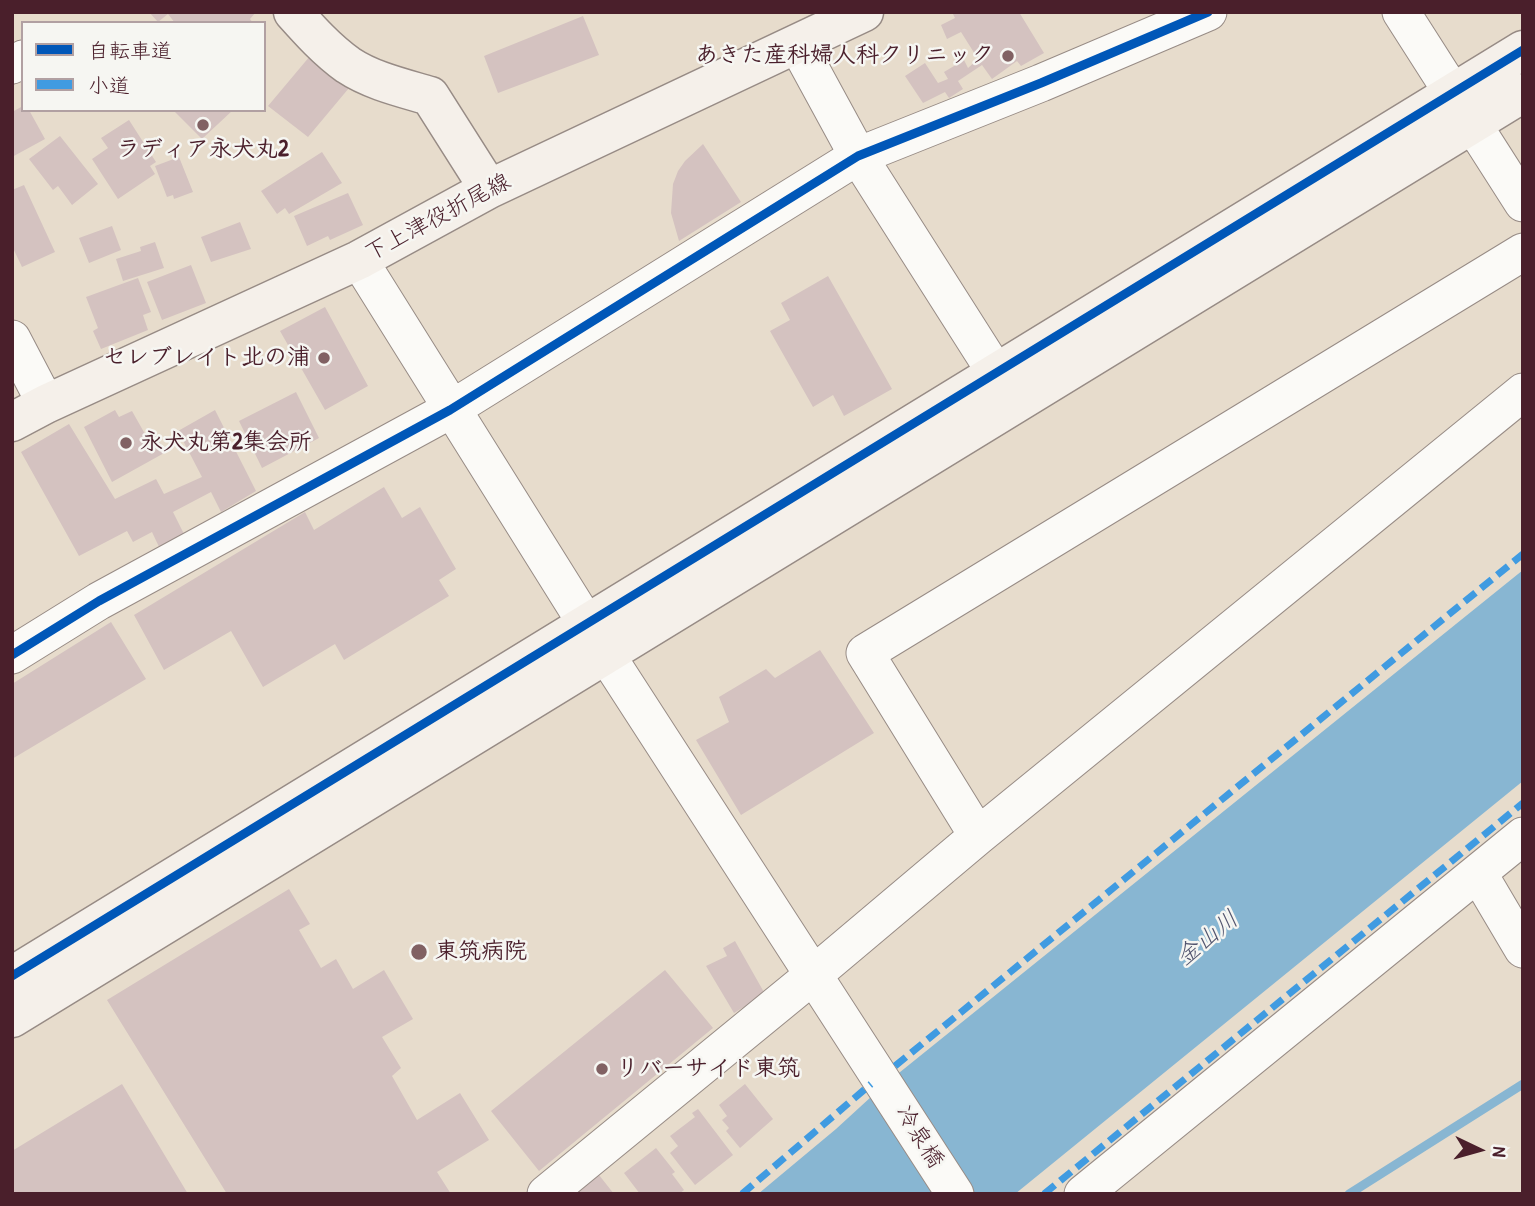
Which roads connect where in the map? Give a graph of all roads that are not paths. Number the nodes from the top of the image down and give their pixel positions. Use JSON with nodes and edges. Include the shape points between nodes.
{"nodes":[{"id":1,"x":293,"y":12,"type":"edge"},
{"id":2,"x":864,"y":12,"type":"edge"},
{"id":3,"x":1208,"y":12,"type":"edge"},
{"id":4,"x":1401,"y":12,"type":"edge"},
{"id":5,"x":797,"y":44,"type":"junction"},
{"id":6,"x":1523,"y":50,"type":"edge"},
{"id":7,"x":1523,"y":93,"type":"edge"},
{"id":8,"x":1463,"y":109,"type":"junction"},
{"id":9,"x":858,"y":156,"type":"junction"},
{"id":10,"x":489,"y":189,"type":"junction"},
{"id":11,"x":1523,"y":204,"type":"edge"},
{"id":12,"x":1523,"y":252,"type":"edge"},
{"id":13,"x":359,"y":260,"type":"junction"},
{"id":14,"x":12,"y":339,"type":"edge"},
{"id":15,"x":996,"y":373,"type":"junction"},
{"id":16,"x":1523,"y":392,"type":"edge"},
{"id":17,"x":46,"y":404,"type":"junction"},
{"id":18,"x":450,"y":410,"type":"junction"},
{"id":19,"x":12,"y":422,"type":"edge"},
{"id":20,"x":586,"y":623,"type":"junction"},
{"id":21,"x":12,"y":654,"type":"edge"},
{"id":22,"x":606,"y":655,"type":"junction"},
{"id":23,"x":978,"y":836,"type":"junction"},
{"id":24,"x":1523,"y":836,"type":"edge"},
{"id":25,"x":1478,"y":873,"type":"junction"},
{"id":26,"x":1523,"y":949,"type":"edge"},
{"id":27,"x":814,"y":974,"type":"junction"},
{"id":28,"x":12,"y":976,"type":"edge"},
{"id":29,"x":12,"y":1018,"type":"edge"},
{"id":30,"x":546,"y":1194,"type":"edge"},
{"id":31,"x":955,"y":1194,"type":"edge"},
{"id":32,"x":1083,"y":1194,"type":"edge"}],
"edges":[{"from":1,"to":10,"type":"street","via":[[350,66],[430,96]]},
{"from":2,"to":5,"type":"street","name":"下上津役折尾線"},
{"from":3,"to":9,"type":"street"},
{"from":4,"to":8,"type":"street"},
{"from":5,"to":9,"type":"street"},
{"from":5,"to":10,"type":"street","name":"下上津役折尾線"},
{"from":6,"to":8,"type":"street"},
{"from":7,"to":8,"type":"street"},
{"from":8,"to":11,"type":"street"},
{"from":8,"to":15,"type":"street"},
{"from":8,"to":22,"type":"street"},
{"from":9,"to":15,"type":"street"},
{"from":9,"to":18,"type":"street"},
{"from":10,"to":13,"type":"street","name":"下上津役折尾線"},
{"from":12,"to":23,"type":"street","via":[[864,653]]},
{"from":13,"to":17,"type":"street","name":"下上津役折尾線"},
{"from":13,"to":18,"type":"street","name":"冷泉橋"},
{"from":14,"to":17,"type":"street"},
{"from":15,"to":20,"type":"street"},
{"from":16,"to":23,"type":"street"},
{"from":17,"to":19,"type":"street","name":"下上津役折尾線"},
{"from":18,"to":20,"type":"street","name":"冷泉橋"},
{"from":18,"to":21,"type":"street","via":[[99,601]]},
{"from":20,"to":22,"type":"street","name":"冷泉橋"},
{"from":20,"to":28,"type":"street"},
{"from":22,"to":27,"type":"street","name":"冷泉橋"},
{"from":22,"to":29,"type":"street"},
{"from":23,"to":27,"type":"street"},
{"from":24,"to":25,"type":"street"},
{"from":25,"to":26,"type":"street"},
{"from":25,"to":32,"type":"street"},
{"from":27,"to":30,"type":"street"},
{"from":27,"to":31,"type":"street","name":"冷泉橋"}]}
